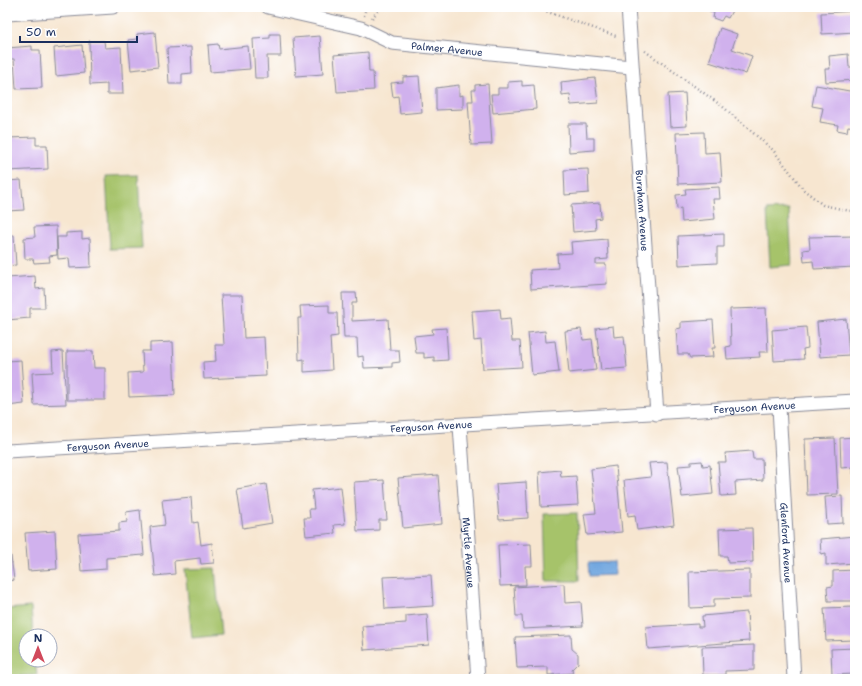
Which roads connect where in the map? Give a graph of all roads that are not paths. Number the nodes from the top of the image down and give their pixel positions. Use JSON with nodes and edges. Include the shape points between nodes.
{"nodes":[{"id":1,"x":113,"y":7,"type":"edge"},
{"id":2,"x":268,"y":7,"type":"edge"},
{"id":3,"x":628,"y":7,"type":"edge"},
{"id":4,"x":7,"y":14,"type":"edge"},
{"id":5,"x":631,"y":67,"type":"junction"},
{"id":6,"x":855,"y":401,"type":"edge"},
{"id":7,"x":779,"y":407,"type":"junction"},
{"id":8,"x":657,"y":414,"type":"junction"},
{"id":9,"x":460,"y":426,"type":"junction"},
{"id":10,"x":7,"y":452,"type":"edge"},
{"id":11,"x":478,"y":679,"type":"edge"},
{"id":12,"x":794,"y":679,"type":"edge"}],
"edges":[{"from":1,"to":4,"type":"street"},
{"from":2,"to":5,"type":"street","name":"Palmer Avenue","via":[[361,28],[392,43]]},
{"from":3,"to":5,"type":"street","name":"Burnham Avenue"},
{"from":5,"to":8,"type":"street","name":"Burnham Avenue"},
{"from":6,"to":7,"type":"street","name":"Ferguson Avenue"},
{"from":7,"to":8,"type":"street","name":"Ferguson Avenue"},
{"from":7,"to":12,"type":"street","name":"Glenford Avenue"},
{"from":8,"to":9,"type":"street","name":"Ferguson Avenue"},
{"from":9,"to":10,"type":"street","name":"Ferguson Avenue"},
{"from":9,"to":11,"type":"street","name":"Myrtle Avenue"}]}
